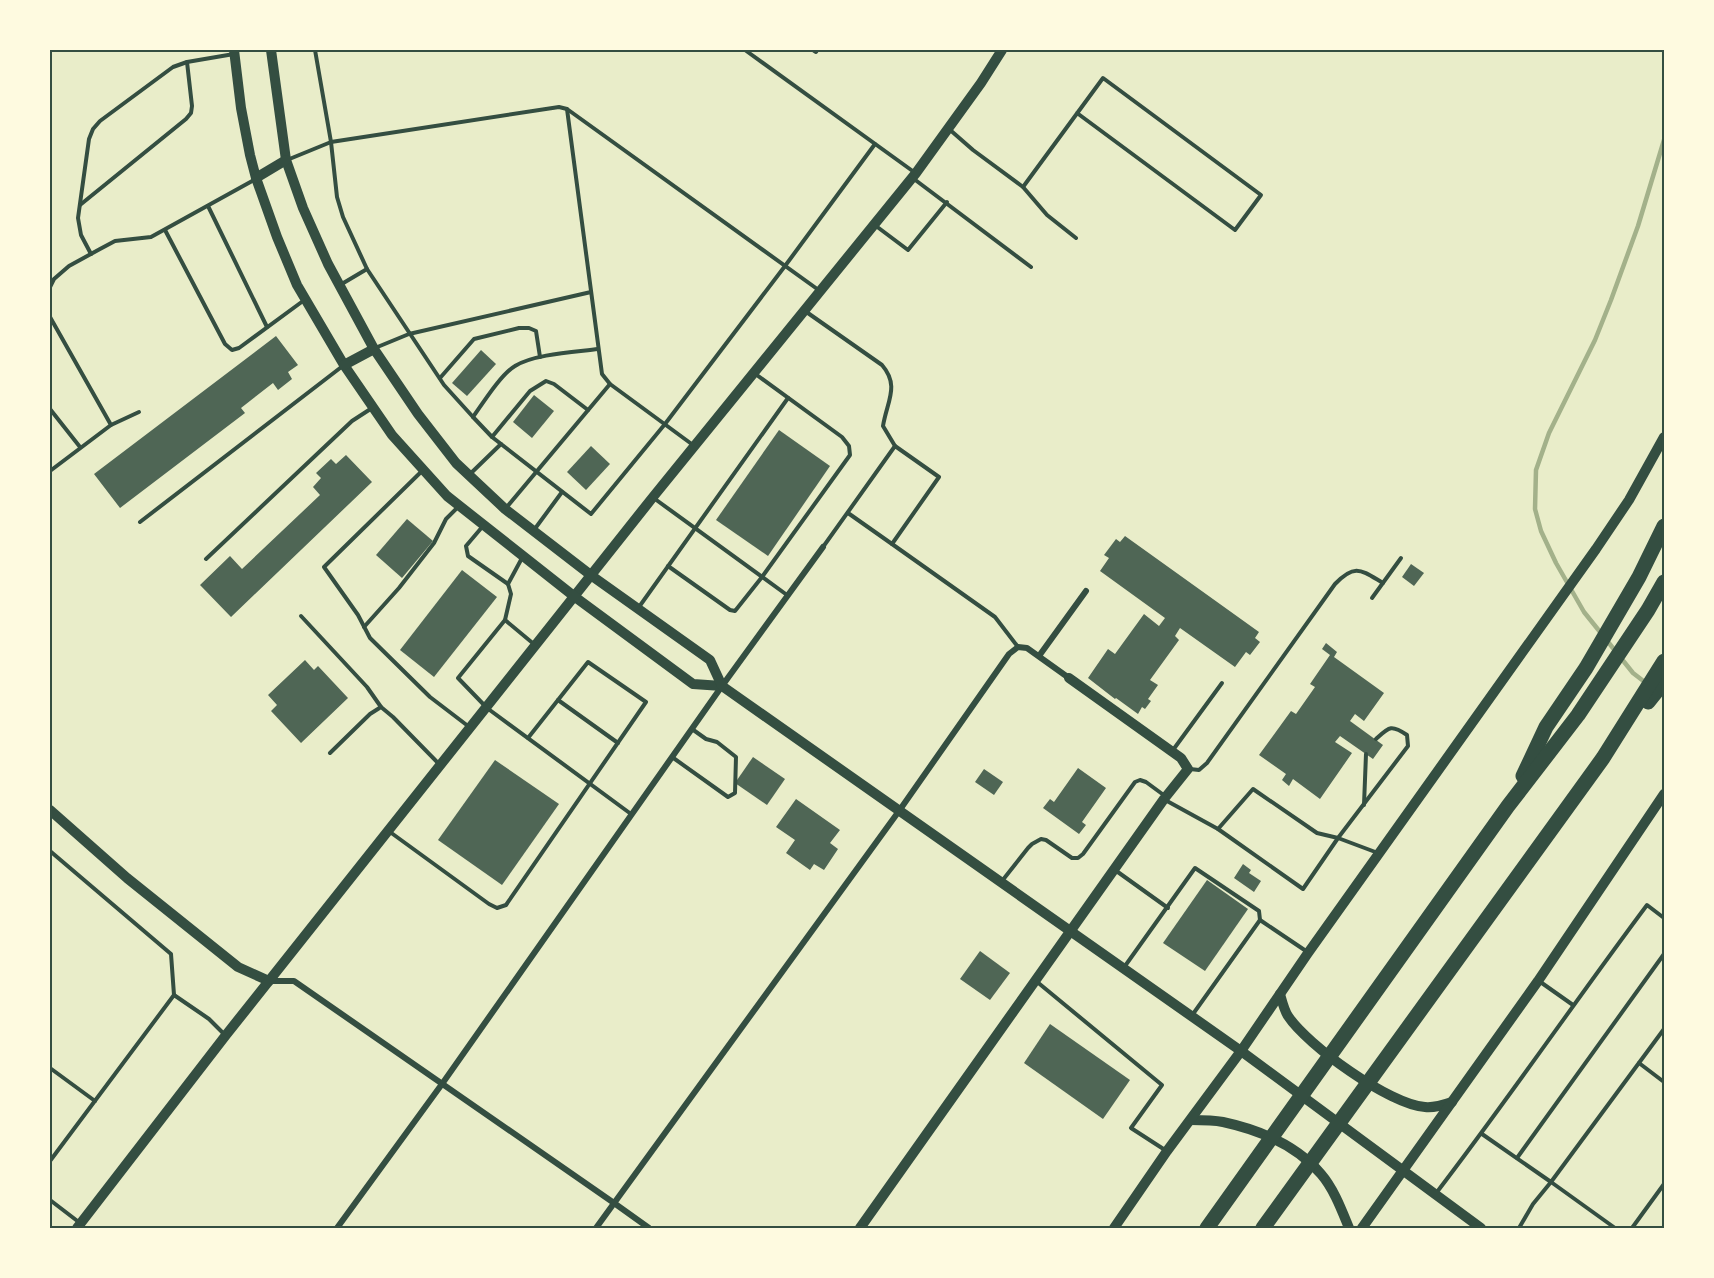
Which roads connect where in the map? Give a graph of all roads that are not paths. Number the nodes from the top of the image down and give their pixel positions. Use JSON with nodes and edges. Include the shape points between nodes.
{"nodes":[{"id":1,"x":271,"y":50,"type":"edge"},
{"id":2,"x":315,"y":50,"type":"edge"},
{"id":3,"x":745,"y":50,"type":"edge"},
{"id":4,"x":1002,"y":50,"type":"edge"},
{"id":5,"x":234,"y":52,"type":"edge"},
{"id":6,"x":187,"y":62,"type":"junction"},
{"id":7,"x":567,"y":109,"type":"junction"},
{"id":8,"x":1077,"y":113,"type":"junction"},
{"id":9,"x":948,"y":128,"type":"junction"},
{"id":10,"x":331,"y":142,"type":"junction"},
{"id":11,"x":875,"y":144,"type":"junction"},
{"id":12,"x":286,"y":160,"type":"junction"},
{"id":13,"x":914,"y":175,"type":"junction"},
{"id":14,"x":256,"y":178,"type":"junction"},
{"id":15,"x":1023,"y":187,"type":"junction"},
{"id":16,"x":947,"y":202,"type":"junction"},
{"id":17,"x":80,"y":205,"type":"junction"},
{"id":18,"x":208,"y":206,"type":"junction"},
{"id":19,"x":874,"y":225,"type":"junction"},
{"id":20,"x":165,"y":230,"type":"junction"},
{"id":21,"x":1076,"y":238,"type":"dead end"},
{"id":22,"x":91,"y":254,"type":"junction"},
{"id":23,"x":785,"y":266,"type":"junction"},
{"id":24,"x":1031,"y":267,"type":"dead end"},
{"id":25,"x":367,"y":269,"type":"junction"},
{"id":26,"x":339,"y":286,"type":"junction"},
{"id":27,"x":50,"y":287,"type":"edge"},
{"id":28,"x":820,"y":291,"type":"junction"},
{"id":29,"x":591,"y":292,"type":"junction"},
{"id":30,"x":306,"y":299,"type":"junction"},
{"id":31,"x":804,"y":310,"type":"junction"},
{"id":32,"x":50,"y":317,"type":"edge"},
{"id":33,"x":267,"y":327,"type":"junction"},
{"id":34,"x":409,"y":333,"type":"junction"},
{"id":35,"x":374,"y":349,"type":"junction"},
{"id":36,"x":598,"y":349,"type":"junction"},
{"id":37,"x":540,"y":357,"type":"junction"},
{"id":38,"x":344,"y":365,"type":"junction"},
{"id":39,"x":754,"y":373,"type":"junction"},
{"id":40,"x":440,"y":378,"type":"junction"},
{"id":41,"x":610,"y":384,"type":"junction"},
{"id":42,"x":788,"y":398,"type":"junction"},
{"id":43,"x":373,"y":407,"type":"junction"},
{"id":44,"x":50,"y":408,"type":"edge"},
{"id":45,"x":588,"y":410,"type":"junction"},
{"id":46,"x":138,"y":412,"type":"dead end"},
{"id":47,"x":473,"y":417,"type":"junction"},
{"id":48,"x":665,"y":424,"type":"junction"},
{"id":49,"x":111,"y":425,"type":"junction"},
{"id":50,"x":492,"y":437,"type":"junction"},
{"id":51,"x":1665,"y":437,"type":"edge"},
{"id":52,"x":501,"y":444,"type":"junction"},
{"id":53,"x":695,"y":446,"type":"junction"},
{"id":54,"x":895,"y":446,"type":"junction"},
{"id":55,"x":80,"y":447,"type":"junction"},
{"id":56,"x":423,"y":470,"type":"junction"},
{"id":57,"x":50,"y":471,"type":"edge"},
{"id":58,"x":535,"y":472,"type":"junction"},
{"id":59,"x":469,"y":475,"type":"junction"},
{"id":60,"x":562,"y":492,"type":"junction"},
{"id":61,"x":654,"y":497,"type":"junction"},
{"id":62,"x":459,"y":506,"type":"junction"},
{"id":63,"x":505,"y":509,"type":"junction"},
{"id":64,"x":848,"y":513,"type":"junction"},
{"id":65,"x":140,"y":522,"type":"dead end"},
{"id":66,"x":483,"y":525,"type":"junction"},
{"id":67,"x":1665,"y":526,"type":"edge"},
{"id":68,"x":695,"y":528,"type":"junction"},
{"id":69,"x":533,"y":531,"type":"junction"},
{"id":70,"x":891,"y":544,"type":"junction"},
{"id":71,"x":823,"y":547,"type":"joint"},
{"id":72,"x":523,"y":556,"type":"junction"},
{"id":73,"x":1401,"y":558,"type":"dead end"},
{"id":74,"x":206,"y":559,"type":"dead end"},
{"id":75,"x":668,"y":566,"type":"junction"},
{"id":76,"x":592,"y":576,"type":"junction"},
{"id":77,"x":762,"y":577,"type":"junction"},
{"id":78,"x":1665,"y":582,"type":"edge"},
{"id":79,"x":1383,"y":583,"type":"junction"},
{"id":80,"x":508,"y":584,"type":"junction"},
{"id":81,"x":1086,"y":591,"type":"dead end"},
{"id":82,"x":788,"y":596,"type":"junction"},
{"id":83,"x":575,"y":597,"type":"junction"},
{"id":84,"x":1372,"y":598,"type":"dead end"},
{"id":85,"x":638,"y":609,"type":"junction"},
{"id":86,"x":301,"y":616,"type":"dead end"},
{"id":87,"x":505,"y":621,"type":"junction"},
{"id":88,"x":364,"y":627,"type":"junction"},
{"id":89,"x":537,"y":646,"type":"junction"},
{"id":90,"x":1018,"y":647,"type":"junction"},
{"id":91,"x":1040,"y":656,"type":"junction"},
{"id":92,"x":1665,"y":661,"type":"edge"},
{"id":93,"x":1069,"y":678,"type":"joint"},
{"id":94,"x":1665,"y":682,"type":"edge"},
{"id":95,"x":1222,"y":683,"type":"dead end"},
{"id":96,"x":722,"y":686,"type":"junction"},
{"id":97,"x":558,"y":700,"type":"junction"},
{"id":98,"x":381,"y":707,"type":"junction"},
{"id":99,"x":488,"y":708,"type":"junction"},
{"id":100,"x":471,"y":728,"type":"junction"},
{"id":101,"x":692,"y":729,"type":"junction"},
{"id":102,"x":528,"y":738,"type":"junction"},
{"id":103,"x":1376,"y":739,"type":"dead end"},
{"id":104,"x":618,"y":743,"type":"junction"},
{"id":105,"x":1172,"y":752,"type":"junction"},
{"id":106,"x":330,"y":753,"type":"dead end"},
{"id":107,"x":1366,"y":754,"type":"dead end"},
{"id":108,"x":672,"y":757,"type":"junction"},
{"id":109,"x":1603,"y":758,"type":"junction"},
{"id":110,"x":441,"y":766,"type":"junction"},
{"id":111,"x":1188,"y":769,"type":"junction"},
{"id":112,"x":590,"y":783,"type":"junction"},
{"id":113,"x":1665,"y":794,"type":"edge"},
{"id":114,"x":1165,"y":798,"type":"junction"},
{"id":115,"x":1364,"y":805,"type":"junction"},
{"id":116,"x":1508,"y":806,"type":"junction"},
{"id":117,"x":50,"y":810,"type":"edge"},
{"id":118,"x":899,"y":811,"type":"junction"},
{"id":119,"x":631,"y":814,"type":"junction"},
{"id":120,"x":1218,"y":829,"type":"junction"},
{"id":121,"x":389,"y":831,"type":"junction"},
{"id":122,"x":1338,"y":838,"type":"junction"},
{"id":123,"x":50,"y":851,"type":"edge"},
{"id":124,"x":1380,"y":854,"type":"junction"},
{"id":125,"x":1115,"y":870,"type":"junction"},
{"id":126,"x":1001,"y":883,"type":"junction"},
{"id":127,"x":1168,"y":908,"type":"junction"},
{"id":128,"x":1665,"y":918,"type":"edge"},
{"id":129,"x":1260,"y":920,"type":"junction"},
{"id":130,"x":1070,"y":932,"type":"junction"},
{"id":131,"x":1308,"y":953,"type":"junction"},
{"id":132,"x":1665,"y":954,"type":"edge"},
{"id":133,"x":1123,"y":969,"type":"junction"},
{"id":134,"x":1035,"y":980,"type":"junction"},
{"id":135,"x":269,"y":981,"type":"junction"},
{"id":136,"x":1538,"y":981,"type":"junction"},
{"id":137,"x":1280,"y":994,"type":"junction"},
{"id":138,"x":174,"y":995,"type":"junction"},
{"id":139,"x":1573,"y":1005,"type":"junction"},
{"id":140,"x":1191,"y":1017,"type":"junction"},
{"id":141,"x":1665,"y":1029,"type":"edge"},
{"id":142,"x":226,"y":1035,"type":"junction"},
{"id":143,"x":1241,"y":1052,"type":"junction"},
{"id":144,"x":1639,"y":1063,"type":"junction"},
{"id":145,"x":50,"y":1068,"type":"edge"},
{"id":146,"x":1665,"y":1082,"type":"edge"},
{"id":147,"x":442,"y":1084,"type":"junction"},
{"id":148,"x":95,"y":1101,"type":"junction"},
{"id":149,"x":1452,"y":1102,"type":"junction"},
{"id":150,"x":1191,"y":1119,"type":"junction"},
{"id":151,"x":1482,"y":1134,"type":"junction"},
{"id":152,"x":1167,"y":1151,"type":"junction"},
{"id":153,"x":1517,"y":1158,"type":"junction"},
{"id":154,"x":50,"y":1161,"type":"edge"},
{"id":155,"x":1404,"y":1172,"type":"junction"},
{"id":156,"x":1551,"y":1182,"type":"junction"},
{"id":157,"x":1665,"y":1184,"type":"edge"},
{"id":158,"x":1435,"y":1195,"type":"junction"},
{"id":159,"x":50,"y":1200,"type":"edge"},
{"id":160,"x":614,"y":1203,"type":"junction"},
{"id":161,"x":79,"y":1226,"type":"edge"},
{"id":162,"x":337,"y":1228,"type":"edge"},
{"id":163,"x":596,"y":1228,"type":"edge"},
{"id":164,"x":649,"y":1228,"type":"edge"},
{"id":165,"x":860,"y":1228,"type":"edge"},
{"id":166,"x":1114,"y":1228,"type":"edge"},
{"id":167,"x":1208,"y":1228,"type":"edge"},
{"id":168,"x":1263,"y":1228,"type":"edge"},
{"id":169,"x":1349,"y":1228,"type":"edge"},
{"id":170,"x":1362,"y":1228,"type":"edge"},
{"id":171,"x":1481,"y":1228,"type":"edge"},
{"id":172,"x":1519,"y":1228,"type":"edge"},
{"id":173,"x":1615,"y":1228,"type":"edge"},
{"id":174,"x":1632,"y":1228,"type":"edge"}],
"edges":[{"from":1,"to":12,"type":"main road"},
{"from":2,"to":10,"type":"lane"},
{"from":3,"to":11,"type":"lane"},
{"from":4,"to":9,"type":"main road"},
{"from":5,"to":6,"type":"lane"},
{"from":5,"to":14,"type":"main road"},
{"from":6,"to":17,"type":"lane","via":[[173,67],[93,129]]},
{"from":6,"to":17,"type":"lane","via":[[191,113]]},
{"from":7,"to":10,"type":"lane"},
{"from":7,"to":23,"type":"lane"},
{"from":7,"to":29,"type":"lane"},
{"from":8,"to":8,"type":"lane","via":[[1103,78],[1261,195],[1235,230]]},
{"from":8,"to":15,"type":"lane"},
{"from":9,"to":13,"type":"main road"},
{"from":9,"to":15,"type":"lane"},
{"from":10,"to":12,"type":"lane"},
{"from":10,"to":25,"type":"lane","via":[[337,197]]},
{"from":11,"to":13,"type":"lane"},
{"from":11,"to":23,"type":"lane"},
{"from":12,"to":14,"type":"main road"},
{"from":12,"to":26,"type":"main road"},
{"from":13,"to":16,"type":"lane"},
{"from":13,"to":19,"type":"main road"},
{"from":14,"to":18,"type":"lane"},
{"from":14,"to":30,"type":"main road","via":[[277,237]]},
{"from":15,"to":21,"type":"lane","via":[[1047,215]]},
{"from":16,"to":19,"type":"lane","via":[[908,250]]},
{"from":16,"to":24,"type":"lane"},
{"from":17,"to":22,"type":"lane","via":[[78,227]]},
{"from":18,"to":20,"type":"lane"},
{"from":18,"to":33,"type":"lane"},
{"from":19,"to":28,"type":"main road"},
{"from":20,"to":22,"type":"lane","via":[[151,237],[115,241]]},
{"from":20,"to":33,"type":"lane","via":[[225,344],[232,350],[239,348]]},
{"from":22,"to":27,"type":"lane","via":[[69,266]]},
{"from":23,"to":28,"type":"lane"},
{"from":23,"to":48,"type":"lane"},
{"from":25,"to":26,"type":"lane"},
{"from":25,"to":34,"type":"lane"},
{"from":26,"to":35,"type":"main road"},
{"from":28,"to":31,"type":"main road"},
{"from":29,"to":34,"type":"lane"},
{"from":29,"to":36,"type":"lane"},
{"from":30,"to":33,"type":"lane"},
{"from":30,"to":38,"type":"main road"},
{"from":31,"to":39,"type":"main road"},
{"from":31,"to":54,"type":"lane","via":[[882,364],[890,374],[892,384],[883,426]]},
{"from":32,"to":49,"type":"lane"},
{"from":34,"to":35,"type":"lane"},
{"from":34,"to":40,"type":"lane"},
{"from":35,"to":38,"type":"main road"},
{"from":35,"to":59,"type":"main road","via":[[418,414]]},
{"from":36,"to":37,"type":"lane"},
{"from":36,"to":41,"type":"lane","via":[[602,374]]},
{"from":37,"to":40,"type":"lane","via":[[536,331],[519,328],[474,339]]},
{"from":37,"to":47,"type":"lane","via":[[515,366]]},
{"from":38,"to":43,"type":"main road"},
{"from":38,"to":65,"type":"lane"},
{"from":39,"to":42,"type":"lane"},
{"from":39,"to":53,"type":"main road"},
{"from":40,"to":47,"type":"lane"},
{"from":41,"to":45,"type":"lane"},
{"from":41,"to":48,"type":"lane"},
{"from":42,"to":68,"type":"lane"},
{"from":42,"to":77,"type":"lane","via":[[842,437],[850,455]]},
{"from":43,"to":56,"type":"main road"},
{"from":43,"to":74,"type":"lane","via":[[352,421]]},
{"from":44,"to":55,"type":"lane"},
{"from":45,"to":50,"type":"lane","via":[[546,381],[530,391]]},
{"from":45,"to":58,"type":"lane"},
{"from":46,"to":49,"type":"lane"},
{"from":47,"to":50,"type":"lane"},
{"from":48,"to":53,"type":"lane"},
{"from":48,"to":60,"type":"lane","via":[[591,514]]},
{"from":49,"to":55,"type":"lane"},
{"from":50,"to":52,"type":"lane"},
{"from":51,"to":124,"type":"main road","via":[[1596,549]]},
{"from":52,"to":58,"type":"lane"},
{"from":52,"to":59,"type":"lane"},
{"from":53,"to":61,"type":"main road"},
{"from":54,"to":64,"type":"lane"},
{"from":54,"to":70,"type":"lane","via":[[939,477]]},
{"from":55,"to":57,"type":"lane"},
{"from":56,"to":62,"type":"main road"},
{"from":56,"to":88,"type":"lane","via":[[324,567]]},
{"from":58,"to":60,"type":"lane"},
{"from":58,"to":63,"type":"lane"},
{"from":59,"to":63,"type":"main road"},
{"from":60,"to":69,"type":"lane"},
{"from":61,"to":68,"type":"lane"},
{"from":61,"to":76,"type":"main road"},
{"from":62,"to":66,"type":"main road"},
{"from":62,"to":88,"type":"lane","via":[[399,588]]},
{"from":63,"to":69,"type":"main road"},
{"from":64,"to":70,"type":"lane"},
{"from":64,"to":71,"type":"lane"},
{"from":66,"to":72,"type":"main road"},
{"from":66,"to":80,"type":"lane","via":[[466,546],[468,556]]},
{"from":67,"to":116,"type":"highway","via":[[1592,658],[1546,727]]},
{"from":68,"to":75,"type":"lane"},
{"from":68,"to":77,"type":"lane"},
{"from":69,"to":76,"type":"main road"},
{"from":70,"to":90,"type":"lane","via":[[995,617]]},
{"from":71,"to":82,"type":"street"},
{"from":72,"to":80,"type":"lane"},
{"from":72,"to":83,"type":"main road"},
{"from":73,"to":79,"type":"lane"},
{"from":75,"to":77,"type":"lane","via":[[735,611]]},
{"from":75,"to":85,"type":"lane"},
{"from":76,"to":83,"type":"main road"},
{"from":76,"to":85,"type":"main road"},
{"from":77,"to":82,"type":"lane"},
{"from":78,"to":116,"type":"highway","via":[[1578,715]]},
{"from":79,"to":84,"type":"lane"},
{"from":79,"to":111,"type":"lane","via":[[1361,571],[1345,573],[1207,763],[1199,770]]},
{"from":80,"to":87,"type":"lane","via":[[511,594]]},
{"from":81,"to":91,"type":"street"},
{"from":82,"to":96,"type":"street"},
{"from":83,"to":89,"type":"main road"},
{"from":83,"to":96,"type":"main road","via":[[693,684]]},
{"from":85,"to":96,"type":"main road","via":[[710,660]]},
{"from":86,"to":98,"type":"lane"},
{"from":87,"to":89,"type":"lane"},
{"from":87,"to":99,"type":"lane","via":[[458,678]]},
{"from":88,"to":100,"type":"lane","via":[[370,638],[430,697]]},
{"from":89,"to":99,"type":"main road"},
{"from":90,"to":91,"type":"street"},
{"from":90,"to":118,"type":"street"},
{"from":91,"to":93,"type":"street"},
{"from":92,"to":109,"type":"highway"},
{"from":93,"to":105,"type":"main road"},
{"from":94,"to":109,"type":"highway"},
{"from":95,"to":105,"type":"lane"},
{"from":96,"to":101,"type":"street"},
{"from":96,"to":118,"type":"main road"},
{"from":97,"to":102,"type":"lane"},
{"from":97,"to":104,"type":"lane"},
{"from":97,"to":104,"type":"lane","via":[[588,662],[646,702]]},
{"from":98,"to":106,"type":"lane"},
{"from":98,"to":110,"type":"lane"},
{"from":99,"to":100,"type":"main road"},
{"from":99,"to":102,"type":"lane"},
{"from":100,"to":110,"type":"main road"},
{"from":101,"to":108,"type":"street"},
{"from":101,"to":108,"type":"lane","via":[[736,757],[735,793],[728,797]]},
{"from":102,"to":112,"type":"lane"},
{"from":103,"to":115,"type":"lane","via":[[1388,728],[1394,728],[1407,735],[1408,746]]},
{"from":104,"to":112,"type":"lane"},
{"from":105,"to":111,"type":"main road"},
{"from":107,"to":115,"type":"lane"},
{"from":108,"to":119,"type":"street"},
{"from":109,"to":168,"type":"highway"},
{"from":110,"to":121,"type":"main road"},
{"from":111,"to":114,"type":"main road"},
{"from":112,"to":119,"type":"lane"},
{"from":112,"to":121,"type":"lane","via":[[506,904],[497,908]]},
{"from":113,"to":136,"type":"main road"},
{"from":114,"to":120,"type":"lane"},
{"from":114,"to":125,"type":"main road"},
{"from":114,"to":126,"type":"lane","via":[[1140,780],[1130,787],[1078,858],[1041,839],[1028,848]]},
{"from":115,"to":122,"type":"lane"},
{"from":116,"to":167,"type":"highway"},
{"from":117,"to":135,"type":"main road","via":[[238,967]]},
{"from":118,"to":126,"type":"main road"},
{"from":118,"to":160,"type":"street"},
{"from":119,"to":147,"type":"street"},
{"from":120,"to":122,"type":"lane","via":[[1253,789],[1317,833]]},
{"from":120,"to":122,"type":"lane","via":[[1303,889]]},
{"from":121,"to":135,"type":"main road"},
{"from":122,"to":124,"type":"lane"},
{"from":123,"to":138,"type":"lane","via":[[171,954]]},
{"from":124,"to":131,"type":"main road"},
{"from":125,"to":127,"type":"lane"},
{"from":125,"to":130,"type":"main road"},
{"from":126,"to":130,"type":"main road"},
{"from":127,"to":129,"type":"lane","via":[[1195,868],[1259,911]]},
{"from":127,"to":133,"type":"lane"},
{"from":128,"to":139,"type":"lane","via":[[1647,905]]},
{"from":129,"to":131,"type":"lane"},
{"from":129,"to":140,"type":"lane"},
{"from":130,"to":133,"type":"main road"},
{"from":130,"to":134,"type":"main road"},
{"from":131,"to":137,"type":"main road"},
{"from":132,"to":153,"type":"lane"},
{"from":133,"to":140,"type":"main road"},
{"from":134,"to":152,"type":"lane","via":[[1162,1085],[1131,1128]]},
{"from":134,"to":165,"type":"main road"},
{"from":135,"to":142,"type":"main road"},
{"from":135,"to":147,"type":"street","via":[[294,981]]},
{"from":136,"to":139,"type":"lane"},
{"from":136,"to":149,"type":"main road"},
{"from":137,"to":143,"type":"main road"},
{"from":137,"to":149,"type":"main road","via":[[1287,1015],[1307,1036],[1337,1063],[1380,1091],[1423,1107]]},
{"from":138,"to":142,"type":"lane"},
{"from":138,"to":148,"type":"lane"},
{"from":139,"to":151,"type":"lane"},
{"from":140,"to":143,"type":"main road"},
{"from":141,"to":144,"type":"lane"},
{"from":142,"to":161,"type":"main road"},
{"from":143,"to":150,"type":"main road"},
{"from":143,"to":155,"type":"main road"},
{"from":144,"to":146,"type":"lane"},
{"from":144,"to":156,"type":"lane"},
{"from":145,"to":148,"type":"lane"},
{"from":147,"to":160,"type":"street"},
{"from":147,"to":162,"type":"street"},
{"from":148,"to":154,"type":"lane"},
{"from":149,"to":155,"type":"main road"},
{"from":150,"to":152,"type":"main road"},
{"from":150,"to":169,"type":"main road","via":[[1222,1122],[1278,1140],[1322,1175]]},
{"from":151,"to":153,"type":"lane"},
{"from":151,"to":158,"type":"lane"},
{"from":152,"to":166,"type":"main road"},
{"from":153,"to":156,"type":"lane"},
{"from":155,"to":158,"type":"main road"},
{"from":155,"to":170,"type":"main road"},
{"from":156,"to":172,"type":"lane"},
{"from":156,"to":173,"type":"lane"},
{"from":157,"to":174,"type":"lane"},
{"from":158,"to":171,"type":"main road"},
{"from":159,"to":161,"type":"lane"},
{"from":160,"to":163,"type":"street"},
{"from":160,"to":164,"type":"street"}]}
